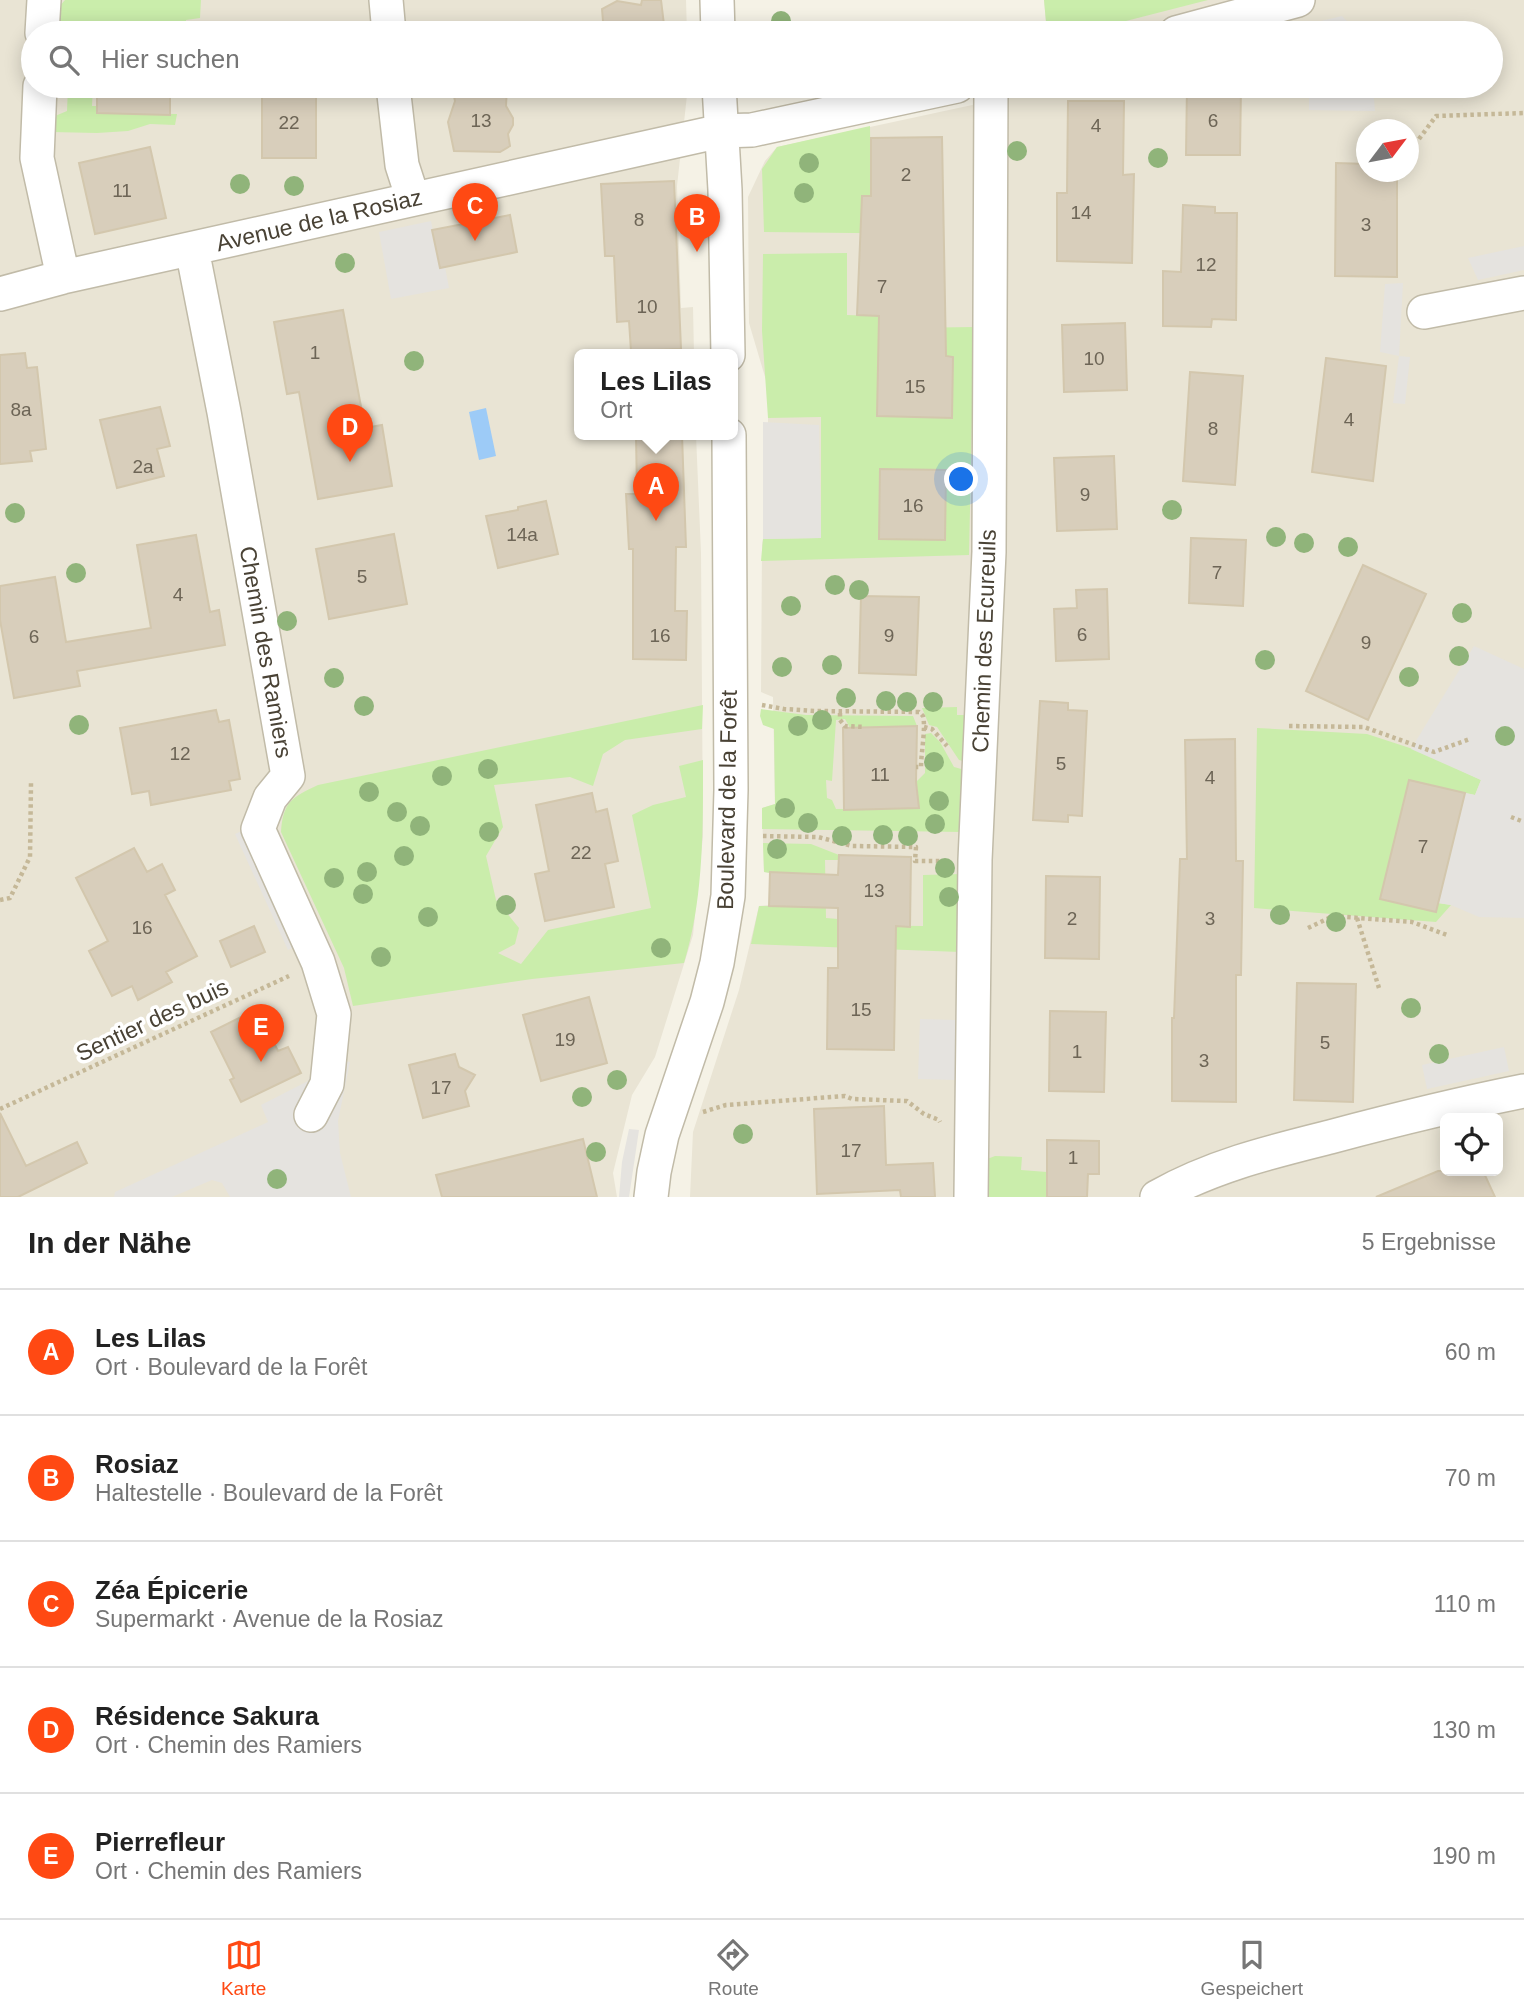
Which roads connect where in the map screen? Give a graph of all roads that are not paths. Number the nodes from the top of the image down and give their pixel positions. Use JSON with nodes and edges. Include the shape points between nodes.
{"nodes":[{"id":1,"x":44,"y":0,"type":"edge"},
{"id":2,"x":386,"y":0,"type":"edge"},
{"id":3,"x":717,"y":0,"type":"edge"},
{"id":4,"x":1298,"y":0,"type":"edge"},
{"id":5,"x":43,"y":21,"type":"edge"},
{"id":6,"x":388,"y":21,"type":"edge"},
{"id":7,"x":718,"y":21,"type":"edge"},
{"id":8,"x":1220,"y":21,"type":"edge"},
{"id":9,"x":40,"y":98,"type":"edge"},
{"id":10,"x":394,"y":98,"type":"edge"},
{"id":11,"x":720,"y":98,"type":"edge"},
{"id":12,"x":901,"y":98,"type":"edge"},
{"id":13,"x":991,"y":98,"type":"edge"},
{"id":14,"x":721,"y":131,"type":"junction"},
{"id":15,"x":414,"y":199,"type":"junction"},
{"id":16,"x":192,"y":249,"type":"junction"},
{"id":17,"x":63,"y":277,"type":"junction"},
{"id":18,"x":1524,"y":293,"type":"edge"},
{"id":19,"x":0,"y":294,"type":"edge"},
{"id":20,"x":1424,"y":312,"type":"dead end"},
{"id":21,"x":728,"y":349,"type":"edge"},
{"id":22,"x":729,"y":440,"type":"edge"},
{"id":23,"x":1524,"y":1091,"type":"edge"},
{"id":24,"x":311,"y":1115,"type":"dead end"},
{"id":25,"x":652,"y":1197,"type":"edge"},
{"id":26,"x":971,"y":1197,"type":"edge"},
{"id":27,"x":1157,"y":1197,"type":"edge"}],
"edges":[{"from":1,"to":5,"type":"street"},
{"from":2,"to":6,"type":"street"},
{"from":3,"to":7,"type":"street"},
{"from":4,"to":8,"type":"street"},
{"from":9,"to":17,"type":"street","via":[[37,158]]},
{"from":10,"to":15,"type":"street","via":[[402,165]]},
{"from":11,"to":14,"type":"street"},
{"from":12,"to":14,"type":"street","name":"Avenue de la Rosiaz","via":[[752,130]]},
{"from":13,"to":26,"type":"street","name":"Chemin des Ecureuils","via":[[989,552],[976,852]]},
{"from":14,"to":15,"type":"street","name":"Avenue de la Rosiaz"},
{"from":14,"to":21,"type":"street"},
{"from":15,"to":16,"type":"street","name":"Avenue de la Rosiaz"},
{"from":16,"to":17,"type":"street","name":"Avenue de la Rosiaz"},
{"from":16,"to":24,"type":"street","name":"Chemin des Ramiers","via":[[288,776],[270,798],[258,829],[318,962],[334,1014],[327,1084]]},
{"from":17,"to":19,"type":"street","name":"Avenue de la Rosiaz"},
{"from":18,"to":20,"type":"street"},
{"from":22,"to":25,"type":"street","name":"Boulevard de la Forêt","via":[[729,896],[707,1002],[662,1135]]},
{"from":23,"to":27,"type":"street","via":[[1262,1153]]}]}
